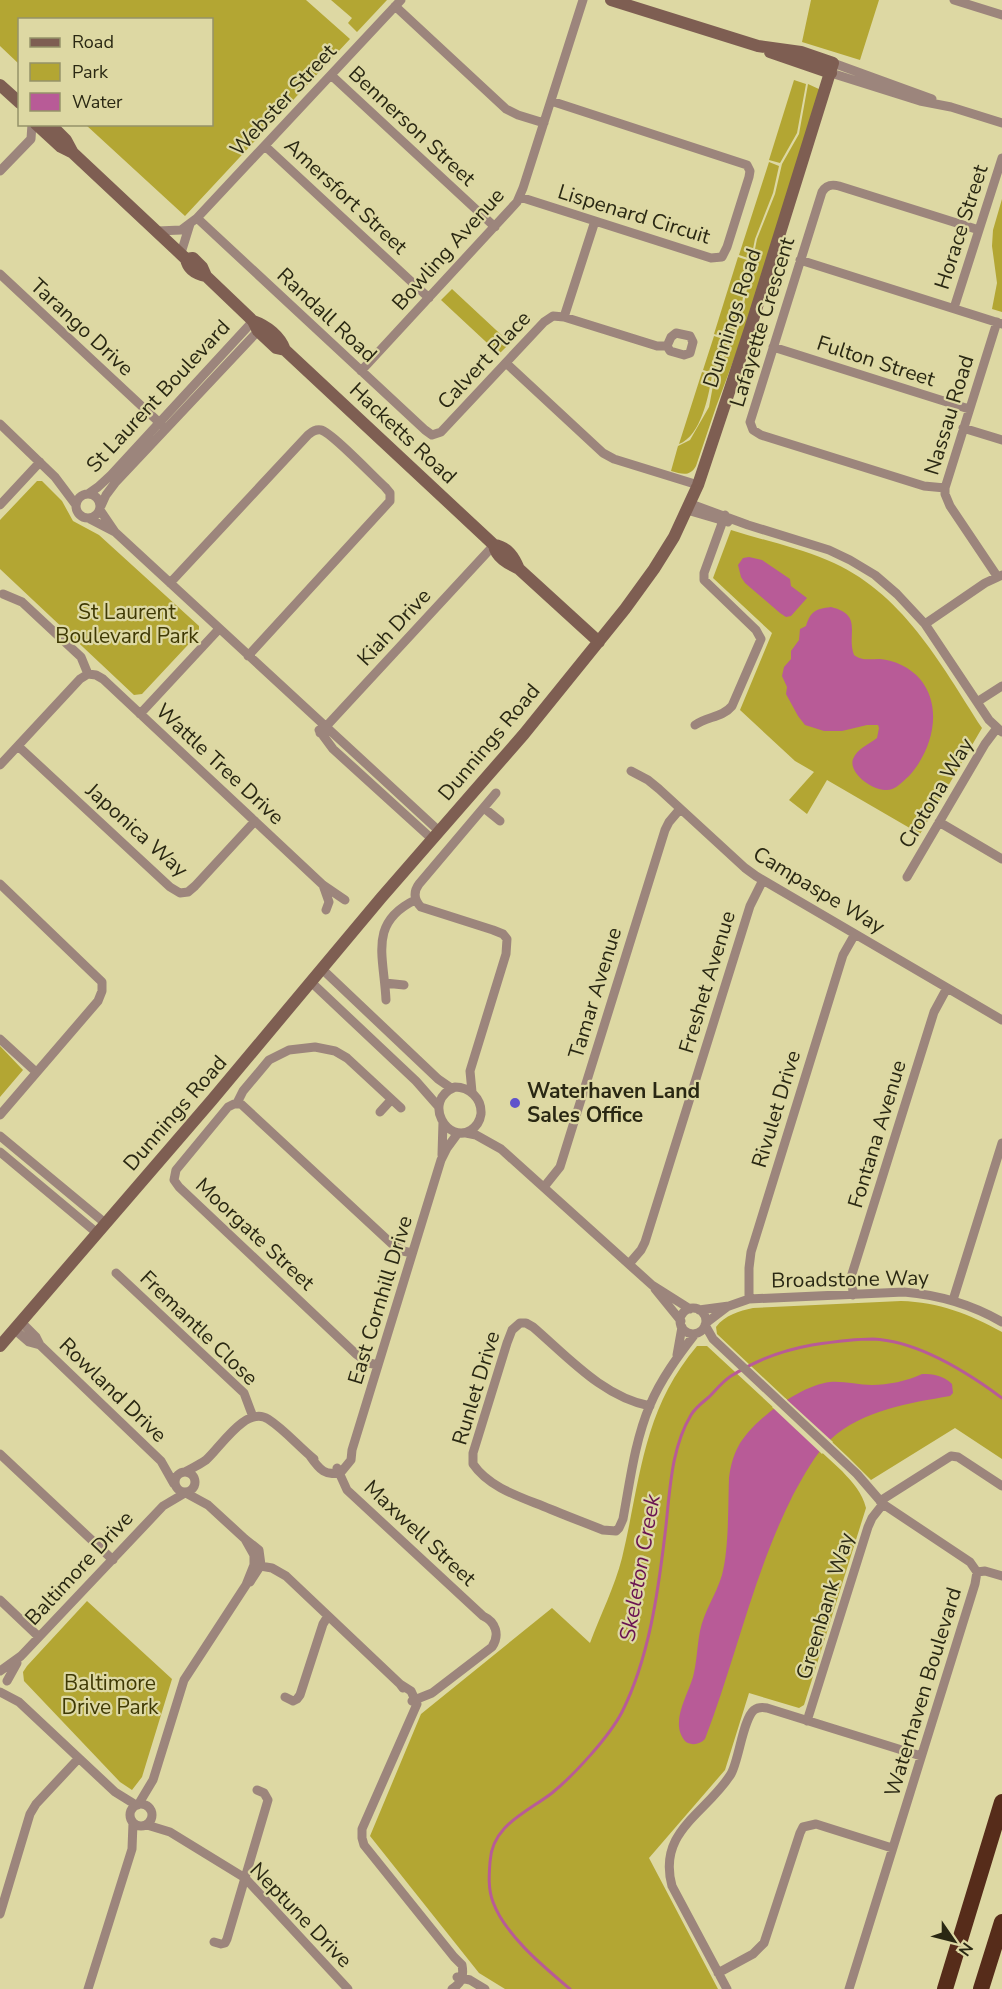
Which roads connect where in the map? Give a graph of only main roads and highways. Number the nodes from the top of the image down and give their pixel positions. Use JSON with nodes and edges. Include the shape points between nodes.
{"nodes":[{"id":1,"x":1002,"y":1802,"type":"edge"},
{"id":2,"x":1002,"y":1922,"type":"edge"},
{"id":3,"x":945,"y":1989,"type":"edge"},
{"id":4,"x":981,"y":1989,"type":"edge"}],
"edges":[{"from":1,"to":3,"type":"highway"},
{"from":2,"to":4,"type":"highway"}]}
